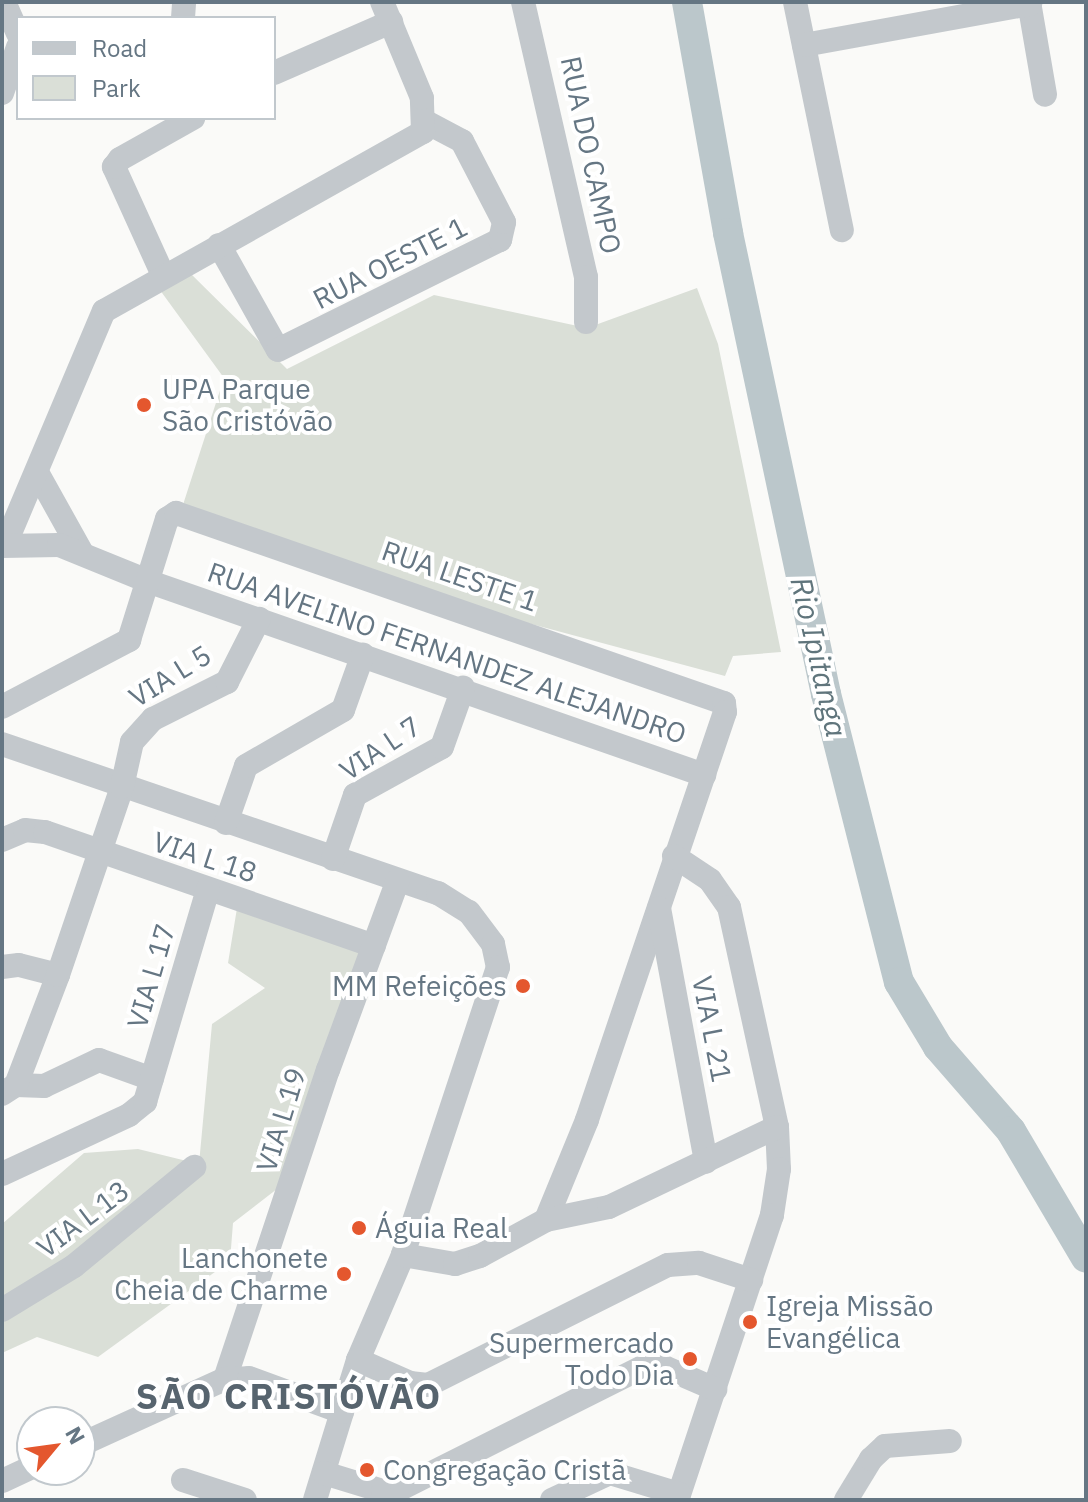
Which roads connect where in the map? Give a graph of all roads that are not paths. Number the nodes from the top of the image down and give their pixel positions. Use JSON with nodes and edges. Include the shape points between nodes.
{"nodes":[{"id":1,"x":523,"y":2,"type":"edge"},
{"id":2,"x":795,"y":2,"type":"edge"},
{"id":3,"x":7,"y":3,"type":"edge"},
{"id":4,"x":1030,"y":3,"type":"edge"},
{"id":5,"x":386,"y":12,"type":"edge"},
{"id":6,"x":16,"y":28,"type":"edge"},
{"id":7,"x":804,"y":45,"type":"junction"},
{"id":8,"x":16,"y":53,"type":"edge"},
{"id":9,"x":276,"y":72,"type":"edge"},
{"id":10,"x":2,"y":93,"type":"edge"},
{"id":11,"x":1045,"y":95,"type":"dead end"},
{"id":12,"x":189,"y":120,"type":"edge"},
{"id":13,"x":426,"y":122,"type":"junction"},
{"id":14,"x":842,"y":230,"type":"dead end"},
{"id":15,"x":219,"y":245,"type":"junction"},
{"id":16,"x":163,"y":275,"type":"junction"},
{"id":17,"x":586,"y":322,"type":"dead end"},
{"id":18,"x":38,"y":474,"type":"junction"},
{"id":19,"x":3,"y":546,"type":"edge"},
{"id":20,"x":82,"y":553,"type":"junction"},
{"id":21,"x":150,"y":582,"type":"junction"},
{"id":22,"x":259,"y":619,"type":"junction"},
{"id":23,"x":363,"y":654,"type":"junction"},
{"id":24,"x":463,"y":688,"type":"junction"},
{"id":25,"x":2,"y":707,"type":"edge"},
{"id":26,"x":2,"y":744,"type":"edge"},
{"id":27,"x":704,"y":775,"type":"junction"},
{"id":28,"x":122,"y":787,"type":"junction"},
{"id":29,"x":226,"y":823,"type":"junction"},
{"id":30,"x":10,"y":836,"type":"edge"},
{"id":31,"x":99,"y":853,"type":"junction"},
{"id":32,"x":674,"y":856,"type":"junction"},
{"id":33,"x":333,"y":859,"type":"junction"},
{"id":34,"x":398,"y":880,"type":"junction"},
{"id":35,"x":208,"y":889,"type":"junction"},
{"id":36,"x":659,"y":906,"type":"junction"},
{"id":37,"x":374,"y":946,"type":"junction"},
{"id":38,"x":2,"y":967,"type":"edge"},
{"id":39,"x":58,"y":975,"type":"junction"},
{"id":40,"x":152,"y":1079,"type":"junction"},
{"id":41,"x":9,"y":1089,"type":"edge"},
{"id":42,"x":777,"y":1127,"type":"junction"},
{"id":43,"x":706,"y":1162,"type":"junction"},
{"id":44,"x":194,"y":1167,"type":"dead end"},
{"id":45,"x":2,"y":1174,"type":"edge"},
{"id":46,"x":546,"y":1220,"type":"junction"},
{"id":47,"x":403,"y":1255,"type":"junction"},
{"id":48,"x":751,"y":1280,"type":"junction"},
{"id":49,"x":2,"y":1310,"type":"edge"},
{"id":50,"x":358,"y":1360,"type":"junction"},
{"id":51,"x":225,"y":1379,"type":"junction"},
{"id":52,"x":715,"y":1389,"type":"junction"},
{"id":53,"x":342,"y":1412,"type":"junction"},
{"id":54,"x":96,"y":1438,"type":"edge"},
{"id":55,"x":950,"y":1441,"type":"dead end"},
{"id":56,"x":324,"y":1473,"type":"junction"},
{"id":57,"x":193,"y":1489,"type":"edge"},
{"id":58,"x":678,"y":1497,"type":"edge"},
{"id":59,"x":245,"y":1500,"type":"edge"},
{"id":60,"x":315,"y":1500,"type":"edge"},
{"id":61,"x":552,"y":1500,"type":"edge"},
{"id":62,"x":846,"y":1500,"type":"edge"}],
"edges":[{"from":1,"to":17,"type":"street","name":"RUA DO CAMPO","via":[[586,277]]},
{"from":2,"to":7,"type":"street"},
{"from":3,"to":6,"type":"street"},
{"from":4,"to":7,"type":"street"},
{"from":4,"to":11,"type":"street"},
{"from":5,"to":9,"type":"street"},
{"from":5,"to":13,"type":"street","via":[[418,88]]},
{"from":7,"to":14,"type":"street"},
{"from":8,"to":10,"type":"street"},
{"from":12,"to":16,"type":"street","via":[[114,167]]},
{"from":13,"to":15,"type":"street","via":[[417,139]]},
{"from":13,"to":15,"type":"street","name":"RUA OESTE 1","via":[[462,141],[504,222],[500,240],[278,350]]},
{"from":15,"to":16,"type":"street"},
{"from":16,"to":18,"type":"street","via":[[96,320]]},
{"from":18,"to":19,"type":"street"},
{"from":18,"to":20,"type":"street"},
{"from":19,"to":20,"type":"street","name":"RUA AVELINO FERNANDEZ ALEJANDRO","via":[[42,542]]},
{"from":20,"to":21,"type":"street","name":"RUA AVELINO FERNANDEZ ALEJANDRO"},
{"from":21,"to":22,"type":"street","name":"RUA AVELINO FERNANDEZ ALEJANDRO"},
{"from":21,"to":25,"type":"street","via":[[122,647]]},
{"from":21,"to":27,"type":"street","name":"RUA LESTE 1","via":[[167,519],[176,513],[379,580],[720,700],[725,712]]},
{"from":22,"to":23,"type":"street","name":"RUA AVELINO FERNANDEZ ALEJANDRO"},
{"from":22,"to":28,"type":"street","name":"VIA L 5","via":[[227,682],[138,732]]},
{"from":23,"to":24,"type":"street","name":"RUA AVELINO FERNANDEZ ALEJANDRO"},
{"from":23,"to":29,"type":"street","via":[[343,710],[246,766]]},
{"from":24,"to":27,"type":"street","name":"RUA AVELINO FERNANDEZ ALEJANDRO"},
{"from":24,"to":33,"type":"street","name":"VIA L 7","via":[[442,747],[355,795]]},
{"from":26,"to":28,"type":"street"},
{"from":27,"to":32,"type":"street","name":"RUA AVELINO FERNANDEZ ALEJANDRO"},
{"from":28,"to":29,"type":"street"},
{"from":28,"to":31,"type":"street","name":"VIA L 5"},
{"from":29,"to":33,"type":"street"},
{"from":30,"to":31,"type":"street","name":"VIA L 18","via":[[38,830]]},
{"from":31,"to":35,"type":"street","name":"VIA L 18"},
{"from":31,"to":39,"type":"street","name":"VIA L 5"},
{"from":32,"to":36,"type":"street","name":"RUA AVELINO FERNANDEZ ALEJANDRO"},
{"from":32,"to":42,"type":"street","via":[[710,880],[729,907]]},
{"from":33,"to":34,"type":"street"},
{"from":34,"to":37,"type":"street","name":"VIA L 19"},
{"from":34,"to":47,"type":"street","via":[[438,893],[469,912],[487,933],[498,967]]},
{"from":35,"to":37,"type":"street","name":"VIA L 18"},
{"from":35,"to":40,"type":"street","name":"VIA L 17"},
{"from":36,"to":43,"type":"street","name":"VIA L 21"},
{"from":36,"to":46,"type":"street","name":"RUA AVELINO FERNANDEZ ALEJANDRO","via":[[565,1183]]},
{"from":37,"to":51,"type":"street","name":"VIA L 19"},
{"from":38,"to":39,"type":"street","via":[[19,965]]},
{"from":39,"to":41,"type":"street","name":"VIA L 5"},
{"from":40,"to":41,"type":"street","name":"VIA L 17","via":[[99,1060],[44,1086]]},
{"from":40,"to":45,"type":"street","name":"VIA L 17","via":[[145,1102],[129,1115]]},
{"from":42,"to":43,"type":"street"},
{"from":42,"to":48,"type":"street","via":[[777,1194]]},
{"from":43,"to":46,"type":"street","via":[[609,1207]]},
{"from":44,"to":49,"type":"street","name":"VIA L 13","via":[[74,1266]]},
{"from":46,"to":47,"type":"street","via":[[502,1246],[455,1264]]},
{"from":47,"to":50,"type":"street"},
{"from":48,"to":50,"type":"street","via":[[699,1263],[668,1265],[428,1385],[410,1383]]},
{"from":48,"to":52,"type":"street"},
{"from":50,"to":53,"type":"street"},
{"from":51,"to":53,"type":"street","via":[[249,1378]]},
{"from":51,"to":54,"type":"street"},
{"from":52,"to":56,"type":"street","via":[[664,1367],[643,1367],[402,1488],[383,1491]]},
{"from":52,"to":58,"type":"street"},
{"from":53,"to":56,"type":"street"},
{"from":55,"to":62,"type":"street","via":[[885,1446]]},
{"from":56,"to":60,"type":"street"},
{"from":57,"to":59,"type":"street"},
{"from":58,"to":61,"type":"street","via":[[610,1473]]}]}
